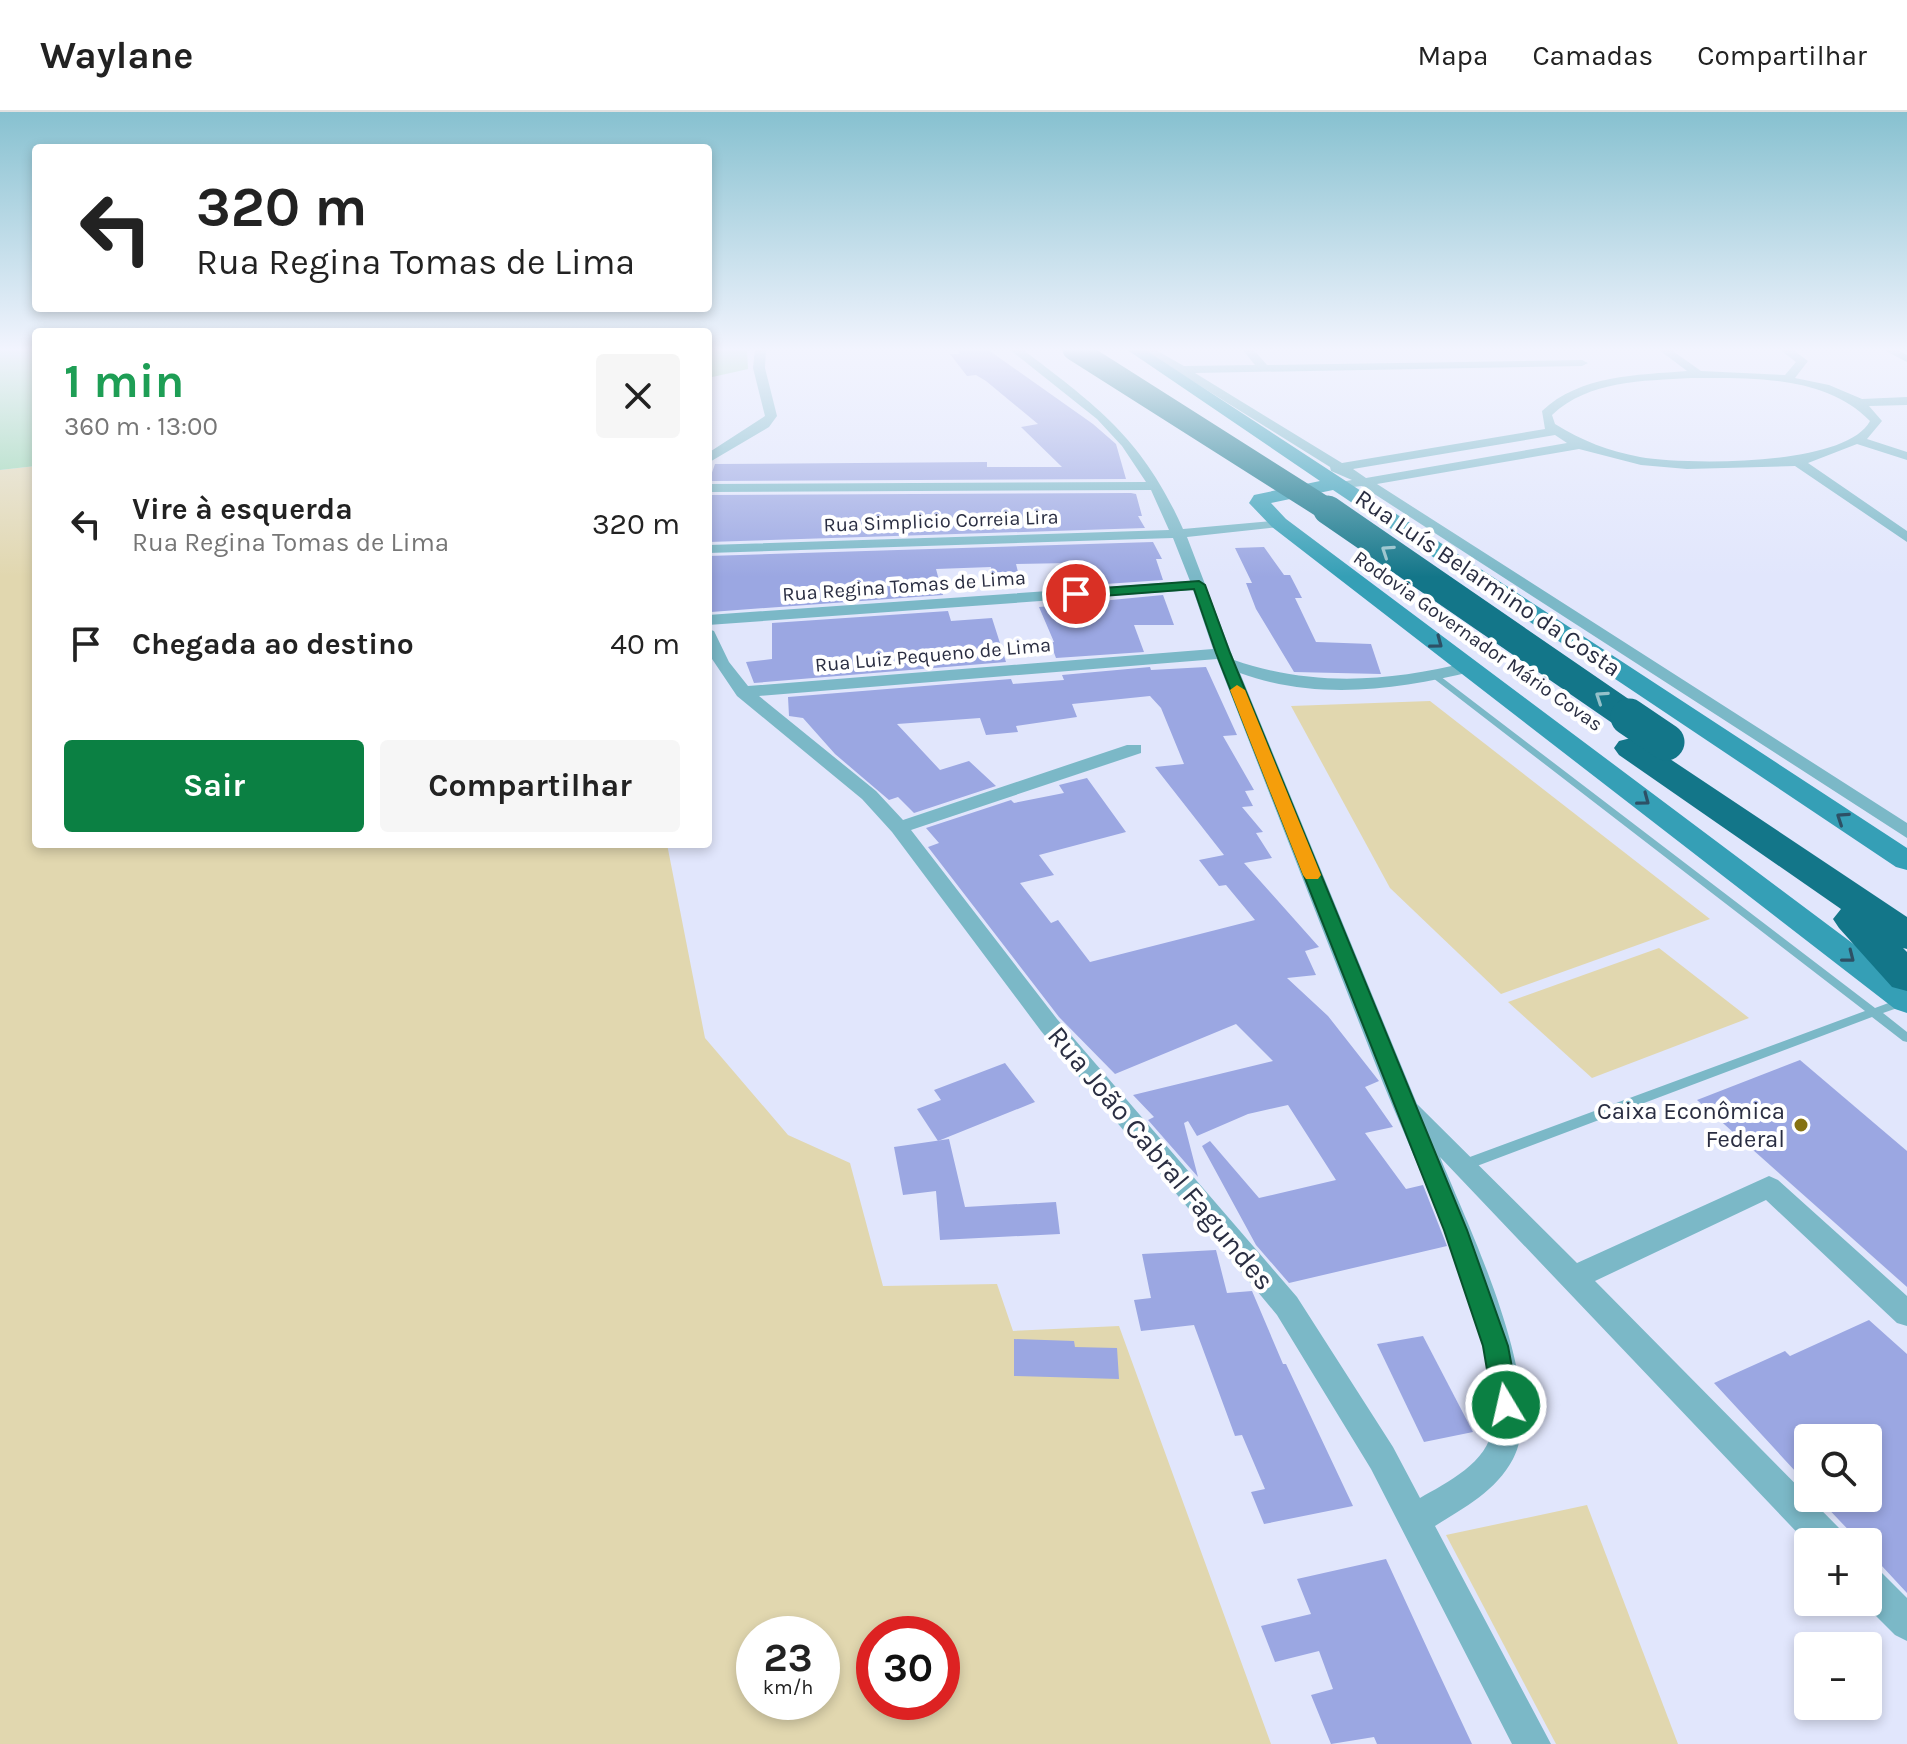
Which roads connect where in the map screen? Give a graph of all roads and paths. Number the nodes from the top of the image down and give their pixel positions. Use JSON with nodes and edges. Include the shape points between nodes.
{"nodes":[{"id":1,"x":763,"y":425,"type":"edge"},
{"id":2,"x":1107,"y":425,"type":"edge"},
{"id":3,"x":1163,"y":425,"type":"edge"},
{"id":4,"x":1194,"y":425,"type":"edge"},
{"id":5,"x":1250,"y":425,"type":"edge"},
{"id":6,"x":1265,"y":425,"type":"edge"},
{"id":7,"x":1549,"y":425,"type":"edge"},
{"id":8,"x":1874,"y":425,"type":"edge"},
{"id":9,"x":1556,"y":431,"type":"junction"},
{"id":10,"x":1857,"y":440,"type":"junction"},
{"id":11,"x":1579,"y":445,"type":"junction"},
{"id":12,"x":1907,"y":456,"type":"edge"},
{"id":13,"x":712,"y":457,"type":"edge"},
{"id":14,"x":1798,"y":462,"type":"junction"},
{"id":15,"x":1348,"y":479,"type":"junction"},
{"id":16,"x":1155,"y":486,"type":"junction"},
{"id":17,"x":712,"y":488,"type":"edge"},
{"id":18,"x":1279,"y":523,"type":"junction"},
{"id":19,"x":1175,"y":534,"type":"junction"},
{"id":20,"x":1907,"y":538,"type":"edge"},
{"id":21,"x":712,"y":549,"type":"edge"},
{"id":22,"x":1199,"y":585,"type":"junction"},
{"id":23,"x":712,"y":620,"type":"edge"},
{"id":24,"x":712,"y":643,"type":"edge"},
{"id":25,"x":1225,"y":658,"type":"junction"},
{"id":26,"x":1468,"y":667,"type":"junction"},
{"id":27,"x":1436,"y":676,"type":"junction"},
{"id":28,"x":743,"y":692,"type":"junction"},
{"id":29,"x":1648,"y":745,"type":"junction"},
{"id":30,"x":1134,"y":749,"type":"dead end"},
{"id":31,"x":899,"y":828,"type":"junction"},
{"id":32,"x":1907,"y":832,"type":"edge"},
{"id":33,"x":1907,"y":861,"type":"edge"},
{"id":34,"x":1802,"y":863,"type":"junction"},
{"id":35,"x":1907,"y":904,"type":"edge"},
{"id":36,"x":1907,"y":936,"type":"edge"},
{"id":37,"x":1907,"y":977,"type":"edge"},
{"id":38,"x":1907,"y":1001,"type":"edge"},
{"id":39,"x":1874,"y":1013,"type":"junction"},
{"id":40,"x":1907,"y":1038,"type":"edge"},
{"id":41,"x":1404,"y":1104,"type":"junction"},
{"id":42,"x":1464,"y":1165,"type":"junction"},
{"id":43,"x":1573,"y":1278,"type":"junction"},
{"id":44,"x":1907,"y":1314,"type":"edge"},
{"id":45,"x":1415,"y":1520,"type":"junction"},
{"id":46,"x":1815,"y":1528,"type":"edge"},
{"id":47,"x":1882,"y":1597,"type":"edge"},
{"id":48,"x":1907,"y":1623,"type":"edge"},
{"id":49,"x":1532,"y":1744,"type":"edge"}],
"edges":[{"from":1,"to":13,"type":"street"},
{"from":2,"to":16,"type":"street","via":[[1126,441]]},
{"from":3,"to":29,"type":"highway","name":"Rodovia Governador Mário Covas"},
{"from":29,"to":4,"type":"highway","name":"Rodovia Governador Mário Covas","one_way":true,"bridge":true,"via":[[1319,504]]},
{"from":5,"to":15,"type":"main road","via":[[1319,470]]},
{"from":6,"to":15,"type":"street"},
{"from":7,"to":9,"type":"street"},
{"from":8,"to":10,"type":"street"},
{"from":9,"to":11,"type":"street"},
{"from":9,"to":15,"type":"street"},
{"from":10,"to":12,"type":"street"},
{"from":10,"to":14,"type":"street"},
{"from":11,"to":14,"type":"street","via":[[1641,461],[1687,465]]},
{"from":11,"to":15,"type":"street"},
{"from":14,"to":20,"type":"street"},
{"from":15,"to":18,"type":"main road","name":"Rua Luís Belarmino da Costa","via":[[1261,499],[1264,511]]},
{"from":15,"to":32,"type":"street"},
{"from":33,"to":15,"type":"main road","name":"Rua Luís Belarmino da Costa","one_way":true},
{"from":16,"to":17,"type":"street"},
{"from":16,"to":19,"type":"street"},
{"from":18,"to":19,"type":"street","name":"Rua Simplicio Correia Lira"},
{"from":18,"to":26,"type":"main road","name":"Rua Luís Belarmino da Costa","one_way":true},
{"from":19,"to":21,"type":"street","name":"Rua Simplicio Correia Lira"},
{"from":19,"to":22,"type":"street"},
{"from":22,"to":23,"type":"street","name":"Rua Regina Tomas de Lima"},
{"from":22,"to":25,"type":"street"},
{"from":24,"to":28,"type":"street","name":"Rua João Cabral Fagundes"},
{"from":25,"to":27,"type":"street","via":[[1298,685]]},
{"from":25,"to":28,"type":"street","name":"Rua Luiz Pequeno de Lima"},
{"from":25,"to":41,"type":"street"},
{"from":26,"to":27,"type":"street"},
{"from":26,"to":38,"type":"main road","name":"Rua Luís Belarmino da Costa","one_way":true},
{"from":27,"to":39,"type":"lane"},
{"from":28,"to":31,"type":"street","name":"Rua João Cabral Fagundes","via":[[869,795]]},
{"from":29,"to":34,"type":"highway","name":"Rodovia Governador Mário Covas"},
{"from":29,"to":35,"type":"highway","name":"Rodovia Governador Mário Covas"},
{"from":30,"to":31,"type":"street"},
{"from":31,"to":45,"type":"street","name":"Rua João Cabral Fagundes","via":[[1049,1025],[1287,1306],[1336,1380]]},
{"from":34,"to":36,"type":"highway","name":"Rodovia Governador Mário Covas"},
{"from":34,"to":37,"type":"highway"},
{"from":38,"to":39,"type":"lane"},
{"from":39,"to":40,"type":"lane"},
{"from":39,"to":42,"type":"lane"},
{"from":41,"to":42,"type":"street"},
{"from":41,"to":45,"type":"street","via":[[1496,1346],[1509,1428],[1500,1455],[1480,1478]]},
{"from":42,"to":43,"type":"street"},
{"from":43,"to":44,"type":"street","via":[[1769,1187]]},
{"from":43,"to":46,"type":"street"},
{"from":45,"to":49,"type":"street","name":"Rua João Cabral Fagundes"},
{"from":47,"to":48,"type":"street"}]}
